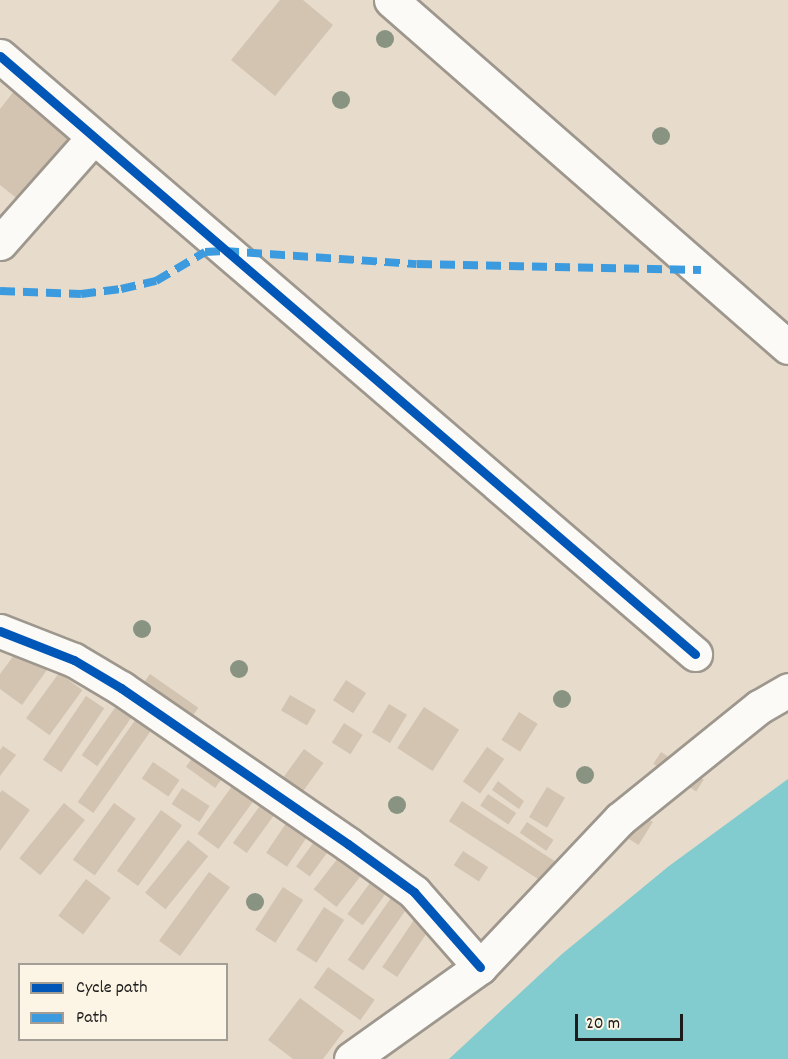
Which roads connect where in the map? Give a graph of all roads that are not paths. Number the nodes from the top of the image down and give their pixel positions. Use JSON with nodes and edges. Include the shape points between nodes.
{"nodes":[{"id":1,"x":391,"y":0,"type":"edge"},
{"id":2,"x":0,"y":56,"type":"edge"},
{"id":3,"x":93,"y":138,"type":"junction"},
{"id":4,"x":0,"y":243,"type":"edge"},
{"id":5,"x":788,"y":347,"type":"edge"},
{"id":6,"x":0,"y":631,"type":"edge"},
{"id":7,"x":695,"y":654,"type":"dead end"},
{"id":8,"x":788,"y":690,"type":"edge"},
{"id":9,"x":480,"y":967,"type":"junction"},
{"id":10,"x":351,"y":1059,"type":"edge"}],
"edges":[{"from":1,"to":5,"type":"street"},
{"from":2,"to":3,"type":"street"},
{"from":3,"to":4,"type":"street"},
{"from":3,"to":7,"type":"street"},
{"from":6,"to":9,"type":"street","via":[[74,660],[121,688],[348,844],[414,892]]},
{"from":8,"to":9,"type":"street","via":[[759,707],[620,819]]},
{"from":9,"to":10,"type":"street"}]}
